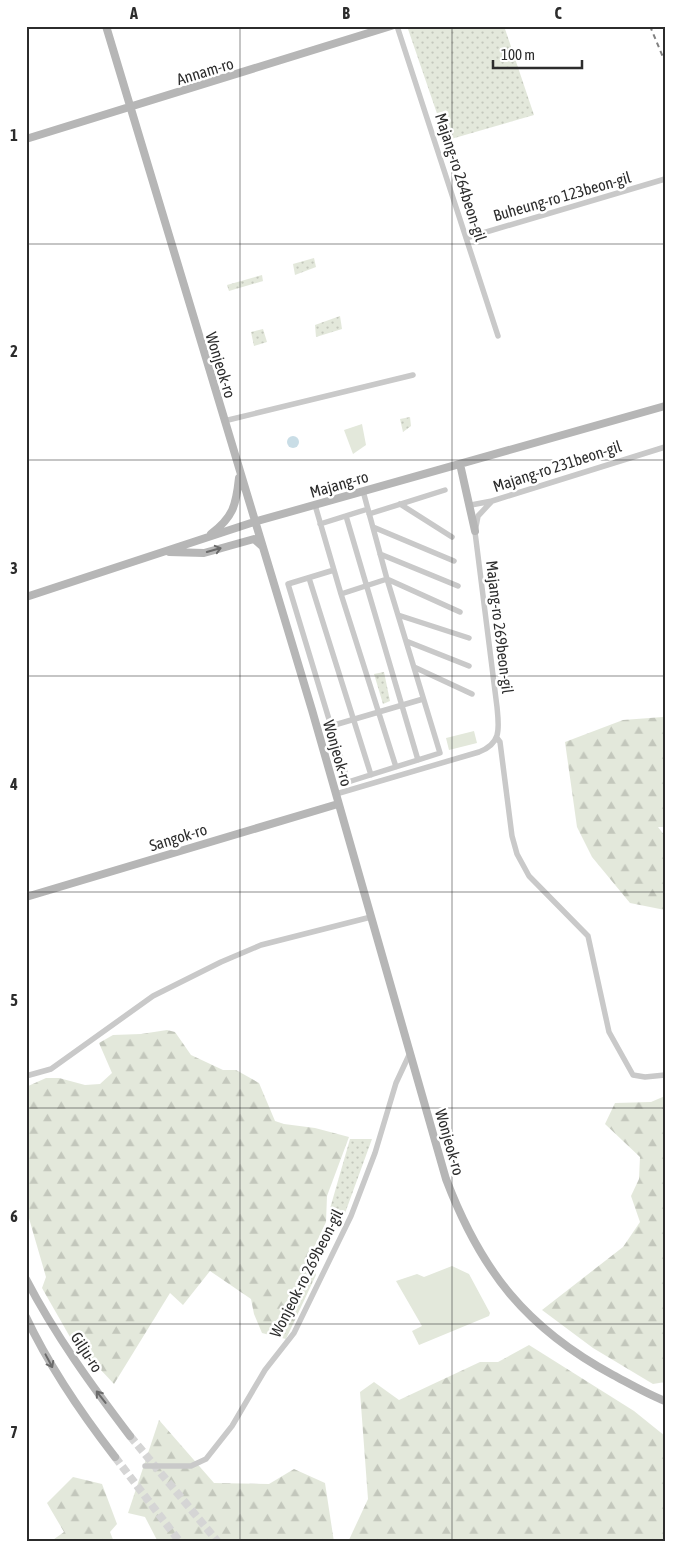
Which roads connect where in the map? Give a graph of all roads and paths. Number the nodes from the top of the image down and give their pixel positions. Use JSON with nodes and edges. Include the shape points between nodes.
{"nodes":[{"id":1,"x":106,"y":26,"type":"edge"},
{"id":2,"x":391,"y":26,"type":"edge"},
{"id":3,"x":398,"y":26,"type":"edge"},
{"id":4,"x":130,"y":109,"type":"junction"},
{"id":5,"x":26,"y":139,"type":"edge"},
{"id":6,"x":665,"y":179,"type":"edge"},
{"id":7,"x":466,"y":238,"type":"junction"},
{"id":8,"x":498,"y":336,"type":"dead end"},
{"id":9,"x":413,"y":374,"type":"dead end"},
{"id":10,"x":665,"y":406,"type":"edge"},
{"id":11,"x":224,"y":421,"type":"junction"},
{"id":12,"x":665,"y":447,"type":"edge"},
{"id":13,"x":460,"y":464,"type":"junction"},
{"id":14,"x":239,"y":474,"type":"junction"},
{"id":15,"x":445,"y":490,"type":"dead end"},
{"id":16,"x":363,"y":492,"type":"junction"},
{"id":17,"x":492,"y":501,"type":"junction"},
{"id":18,"x":400,"y":504,"type":"junction"},
{"id":19,"x":314,"y":505,"type":"junction"},
{"id":20,"x":471,"y":505,"type":"junction"},
{"id":21,"x":369,"y":511,"type":"junction"},
{"id":22,"x":346,"y":516,"type":"junction"},
{"id":23,"x":254,"y":522,"type":"junction"},
{"id":24,"x":320,"y":524,"type":"junction"},
{"id":25,"x":373,"y":527,"type":"junction"},
{"id":26,"x":475,"y":531,"type":"junction"},
{"id":27,"x":452,"y":537,"type":"dead end"},
{"id":28,"x":206,"y":538,"type":"junction"},
{"id":29,"x":262,"y":546,"type":"junction"},
{"id":30,"x":166,"y":552,"type":"junction"},
{"id":31,"x":380,"y":554,"type":"junction"},
{"id":32,"x":454,"y":562,"type":"dead end"},
{"id":33,"x":334,"y":570,"type":"junction"},
{"id":34,"x":309,"y":578,"type":"junction"},
{"id":35,"x":387,"y":579,"type":"junction"},
{"id":36,"x":367,"y":586,"type":"junction"},
{"id":37,"x":458,"y":586,"type":"dead end"},
{"id":38,"x":342,"y":594,"type":"junction"},
{"id":39,"x":26,"y":597,"type":"edge"},
{"id":40,"x":460,"y":612,"type":"dead end"},
{"id":41,"x":398,"y":615,"type":"junction"},
{"id":42,"x":469,"y":638,"type":"dead end"},
{"id":43,"x":406,"y":641,"type":"junction"},
{"id":44,"x":469,"y":666,"type":"dead end"},
{"id":45,"x":414,"y":667,"type":"junction"},
{"id":46,"x":472,"y":694,"type":"dead end"},
{"id":47,"x":423,"y":699,"type":"junction"},
{"id":48,"x":402,"y":705,"type":"junction"},
{"id":49,"x":379,"y":712,"type":"junction"},
{"id":50,"x":353,"y":720,"type":"junction"},
{"id":51,"x":331,"y":726,"type":"junction"},
{"id":52,"x":497,"y":738,"type":"junction"},
{"id":53,"x":418,"y":760,"type":"junction"},
{"id":54,"x":396,"y":767,"type":"junction"},
{"id":55,"x":371,"y":775,"type":"junction"},
{"id":56,"x":336,"y":794,"type":"junction"},
{"id":57,"x":338,"y":804,"type":"junction"},
{"id":58,"x":26,"y":897,"type":"edge"},
{"id":59,"x":371,"y":917,"type":"junction"},
{"id":60,"x":410,"y":1053,"type":"junction"},
{"id":61,"x":665,"y":1075,"type":"edge"},
{"id":62,"x":26,"y":1076,"type":"edge"},
{"id":63,"x":26,"y":1273,"type":"edge"},
{"id":64,"x":28,"y":1282,"type":"edge"},
{"id":65,"x":26,"y":1317,"type":"edge"},
{"id":66,"x":665,"y":1401,"type":"edge"},
{"id":67,"x":130,"y":1436,"type":"tunnel mouth"},
{"id":68,"x":115,"y":1457,"type":"tunnel mouth"},
{"id":69,"x":144,"y":1466,"type":"dead end"}],
"edges":[{"from":1,"to":4,"type":"main road","name":"Wonjeok-ro"},
{"from":2,"to":4,"type":"main road","name":"Annam-ro"},
{"from":3,"to":7,"type":"street","name":"Majang-ro 264beon-gil"},
{"from":4,"to":5,"type":"main road","name":"Annam-ro"},
{"from":4,"to":11,"type":"main road","name":"Wonjeok-ro"},
{"from":6,"to":7,"type":"street","name":"Buheung-ro 123beon-gil"},
{"from":7,"to":8,"type":"street","name":"Majang-ro 264beon-gil"},
{"from":9,"to":11,"type":"street"},
{"from":10,"to":13,"type":"main road","name":"Majang-ro"},
{"from":11,"to":14,"type":"main road","name":"Wonjeok-ro"},
{"from":12,"to":17,"type":"street","name":"Majang-ro 231beon-gil"},
{"from":13,"to":16,"type":"main road","name":"Majang-ro"},
{"from":13,"to":20,"type":"main road"},
{"from":14,"to":23,"type":"main road","name":"Wonjeok-ro"},
{"from":14,"to":28,"type":"main road","via":[[233,510],[225,523]]},
{"from":15,"to":18,"type":"street"},
{"from":16,"to":19,"type":"main road","name":"Majang-ro"},
{"from":16,"to":21,"type":"street"},
{"from":17,"to":20,"type":"street"},
{"from":17,"to":26,"type":"street","name":"Majang-ro 231beon-gil","via":[[478,516]]},
{"from":18,"to":21,"type":"street"},
{"from":18,"to":27,"type":"street"},
{"from":19,"to":23,"type":"main road","name":"Majang-ro"},
{"from":19,"to":24,"type":"street"},
{"from":20,"to":26,"type":"main road"},
{"from":21,"to":22,"type":"street"},
{"from":21,"to":25,"type":"street"},
{"from":22,"to":24,"type":"street"},
{"from":22,"to":36,"type":"street"},
{"from":23,"to":28,"type":"main road","name":"Majang-ro"},
{"from":23,"to":29,"type":"main road","name":"Wonjeok-ro"},
{"from":24,"to":33,"type":"street"},
{"from":25,"to":31,"type":"street"},
{"from":25,"to":32,"type":"street"},
{"from":26,"to":52,"type":"street","name":"Majang-ro 269beon-gil","via":[[499,727]]},
{"from":28,"to":30,"type":"main road","name":"Majang-ro"},
{"from":30,"to":29,"type":"main road","one_way":true,"via":[[204,553],[254,539]]},
{"from":29,"to":56,"type":"main road","name":"Wonjeok-ro"},
{"from":30,"to":39,"type":"main road","name":"Majang-ro"},
{"from":31,"to":35,"type":"street"},
{"from":31,"to":37,"type":"street"},
{"from":33,"to":34,"type":"street"},
{"from":33,"to":38,"type":"street"},
{"from":34,"to":50,"type":"street"},
{"from":34,"to":51,"type":"street","via":[[288,584]]},
{"from":35,"to":36,"type":"street"},
{"from":35,"to":40,"type":"street"},
{"from":35,"to":41,"type":"street"},
{"from":36,"to":38,"type":"street"},
{"from":36,"to":48,"type":"street"},
{"from":38,"to":49,"type":"street"},
{"from":41,"to":42,"type":"street"},
{"from":41,"to":43,"type":"street"},
{"from":43,"to":44,"type":"street"},
{"from":43,"to":45,"type":"street"},
{"from":45,"to":46,"type":"street"},
{"from":45,"to":47,"type":"street"},
{"from":47,"to":48,"type":"street"},
{"from":47,"to":53,"type":"street","via":[[440,754]]},
{"from":48,"to":49,"type":"street"},
{"from":48,"to":53,"type":"street"},
{"from":49,"to":50,"type":"street"},
{"from":49,"to":54,"type":"street"},
{"from":50,"to":51,"type":"street"},
{"from":50,"to":55,"type":"street"},
{"from":51,"to":55,"type":"street","via":[[348,782]]},
{"from":52,"to":56,"type":"street","via":[[491,747],[479,752]]},
{"from":52,"to":61,"type":"street","via":[[512,836],[518,854],[529,876],[588,936],[610,1032],[624,1062],[633,1075]]},
{"from":53,"to":54,"type":"street"},
{"from":54,"to":55,"type":"street"},
{"from":56,"to":57,"type":"main road","name":"Wonjeok-ro"},
{"from":57,"to":58,"type":"main road","name":"Sangok-ro"},
{"from":57,"to":59,"type":"main road","name":"Wonjeok-ro"},
{"from":59,"to":60,"type":"main road","name":"Wonjeok-ro"},
{"from":59,"to":62,"type":"street","via":[[261,946],[221,962],[154,996],[51,1069]]},
{"from":60,"to":66,"type":"main road","name":"Wonjeok-ro","via":[[446,1180],[460,1216],[493,1273],[541,1327],[592,1363]]},
{"from":60,"to":69,"type":"street","name":"Wonjeok-ro 269beon-gil","via":[[396,1082],[375,1154],[352,1216],[294,1333],[206,1459],[190,1466]]},
{"from":63,"to":64,"type":"main road","name":"Gilju-ro"},
{"from":67,"to":64,"type":"main road","name":"Gilju-ro","one_way":true,"via":[[89,1381]]},
{"from":65,"to":68,"type":"main road","one_way":true,"via":[[55,1373]]}]}
